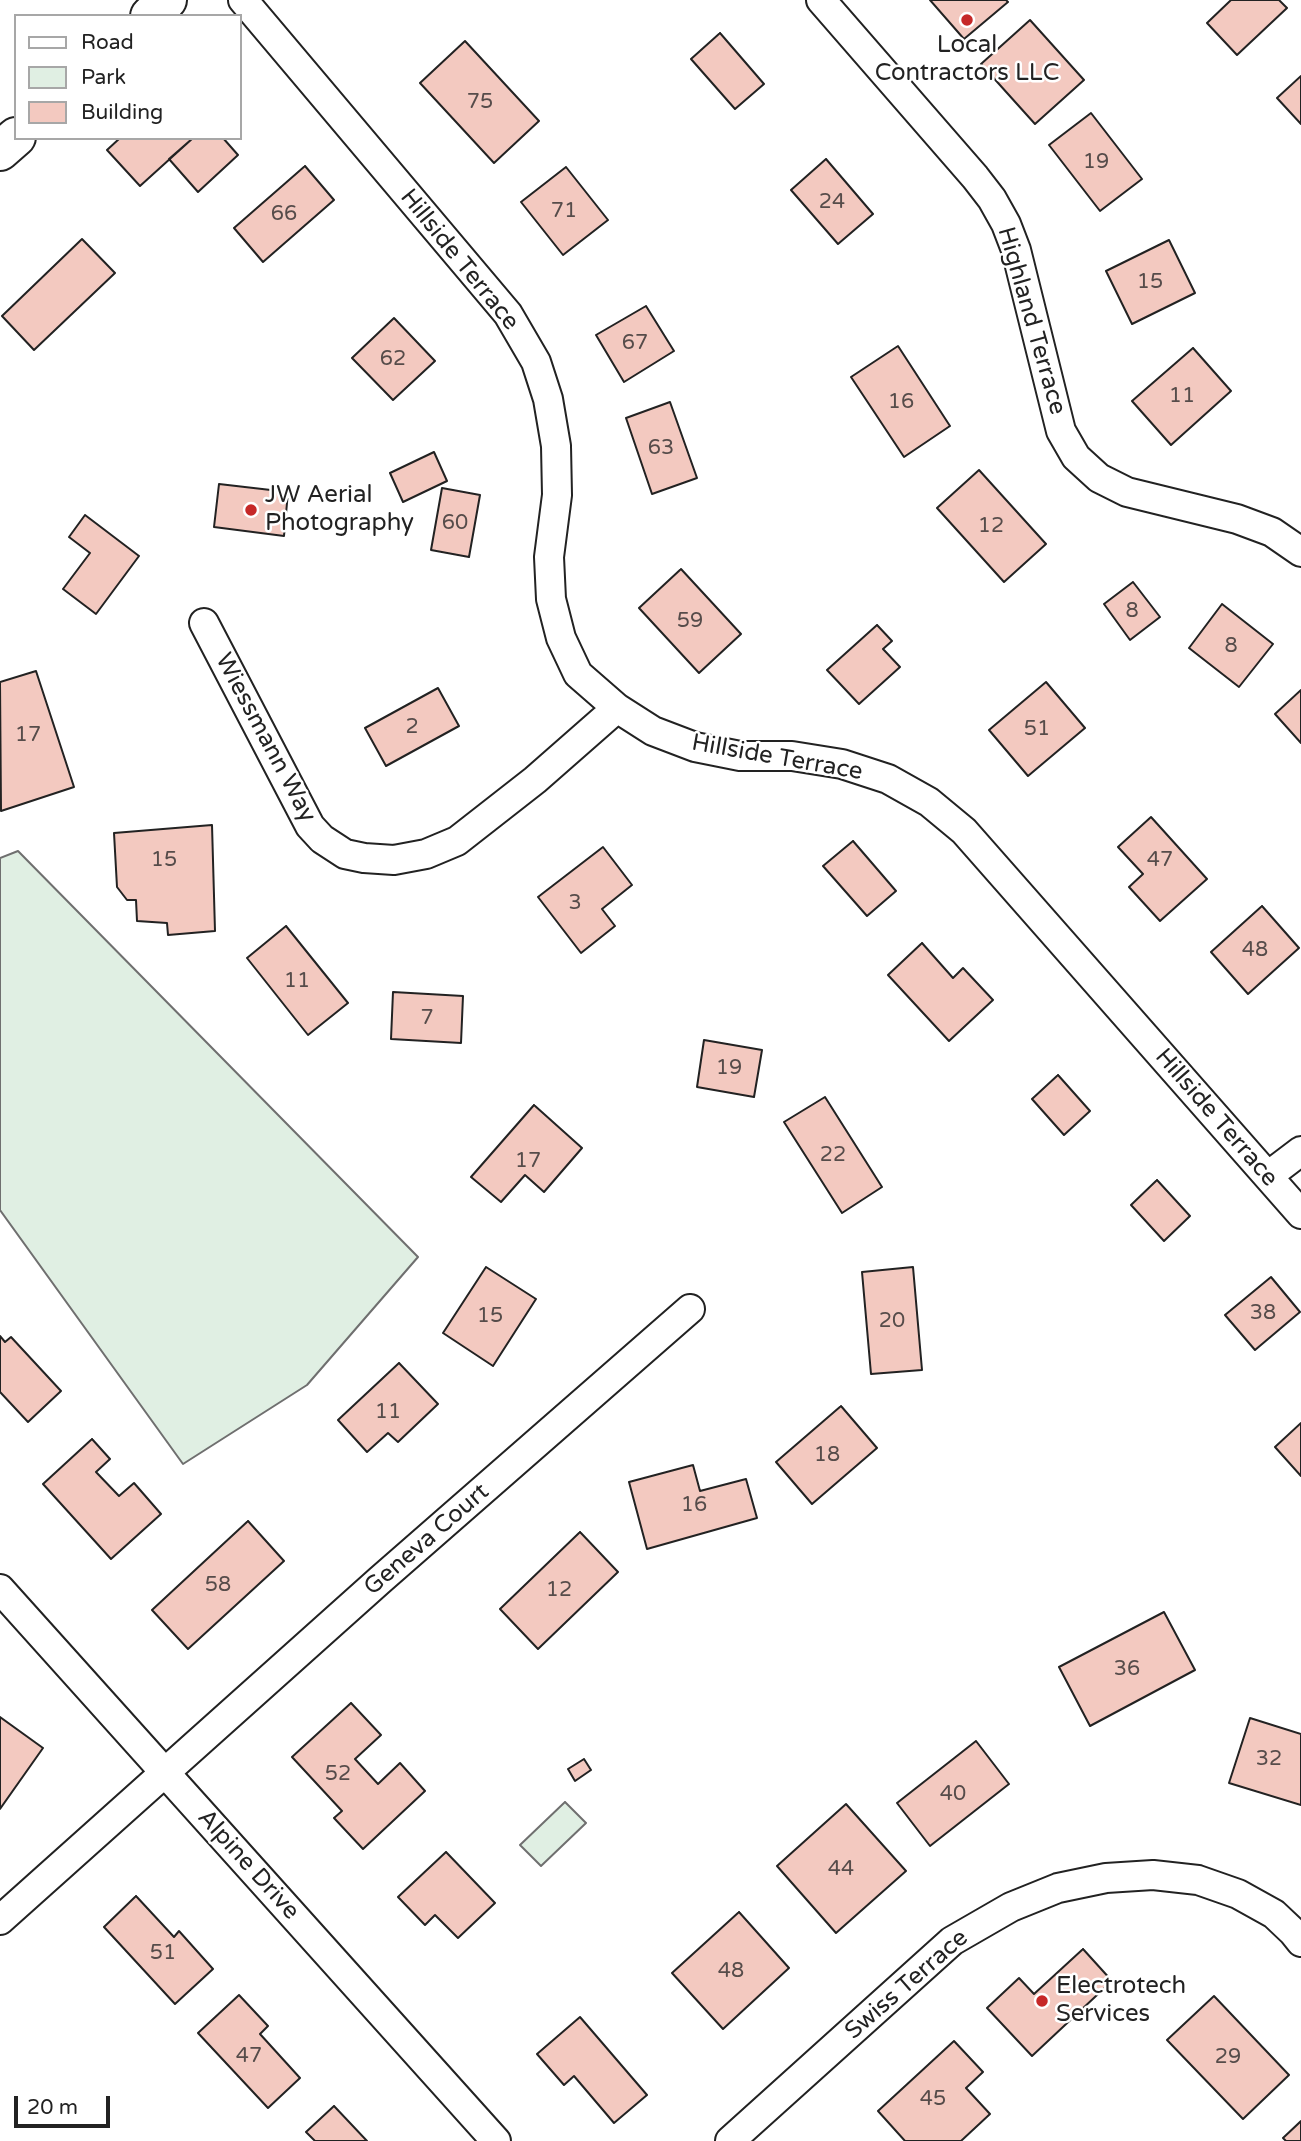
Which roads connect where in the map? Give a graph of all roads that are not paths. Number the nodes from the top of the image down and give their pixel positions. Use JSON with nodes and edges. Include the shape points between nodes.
{"nodes":[{"id":1,"x":167,"y":0,"type":"edge"},
{"id":2,"x":243,"y":0,"type":"edge"},
{"id":3,"x":821,"y":0,"type":"edge"},
{"id":4,"x":152,"y":14,"type":"edge"},
{"id":5,"x":14,"y":139,"type":"edge"},
{"id":6,"x":0,"y":151,"type":"edge"},
{"id":7,"x":1301,"y":552,"type":"edge"},
{"id":8,"x":204,"y":623,"type":"dead end"},
{"id":9,"x":617,"y":708,"type":"junction"},
{"id":10,"x":1301,"y":1151,"type":"edge"},
{"id":11,"x":1268,"y":1176,"type":"junction"},
{"id":12,"x":1301,"y":1214,"type":"edge"},
{"id":13,"x":690,"y":1309,"type":"dead end"},
{"id":14,"x":0,"y":1589,"type":"edge"},
{"id":15,"x":165,"y":1773,"type":"junction"},
{"id":16,"x":0,"y":1920,"type":"edge"},
{"id":17,"x":1301,"y":1942,"type":"edge"},
{"id":18,"x":496,"y":2141,"type":"edge"},
{"id":19,"x":730,"y":2141,"type":"edge"}],
"edges":[{"from":1,"to":4,"type":"main road"},
{"from":2,"to":9,"type":"street","name":"Hillside Terrace","via":[[508,314],[536,362],[556,446],[551,599],[561,638],[578,674]]},
{"from":3,"to":7,"type":"street","name":"Highland Terrace","via":[[975,177],[1006,224],[1062,431],[1076,457],[1099,478],[1127,492],[1237,519],[1272,532]]},
{"from":5,"to":6,"type":"main road"},
{"from":8,"to":9,"type":"street","name":"Wiessmann Way","via":[[310,826],[345,854],[364,858],[394,860],[457,841]]},
{"from":9,"to":11,"type":"street","name":"Hillside Terrace","via":[[653,731],[695,747],[740,756],[792,756],[842,764],[888,779],[929,802],[964,831]]},
{"from":10,"to":11,"type":"street"},
{"from":11,"to":12,"type":"street","name":"Hillside Terrace"},
{"from":13,"to":15,"type":"street","name":"Geneva Court"},
{"from":14,"to":15,"type":"street","name":"Alpine Drive"},
{"from":15,"to":16,"type":"street","name":"Geneva Court"},
{"from":15,"to":18,"type":"street","name":"Alpine Drive"},
{"from":17,"to":19,"type":"street","name":"Swiss Terrace","via":[[1274,1914],[1238,1894],[1198,1880],[1141,1875],[1058,1888],[1011,1907],[952,1941]]}]}
